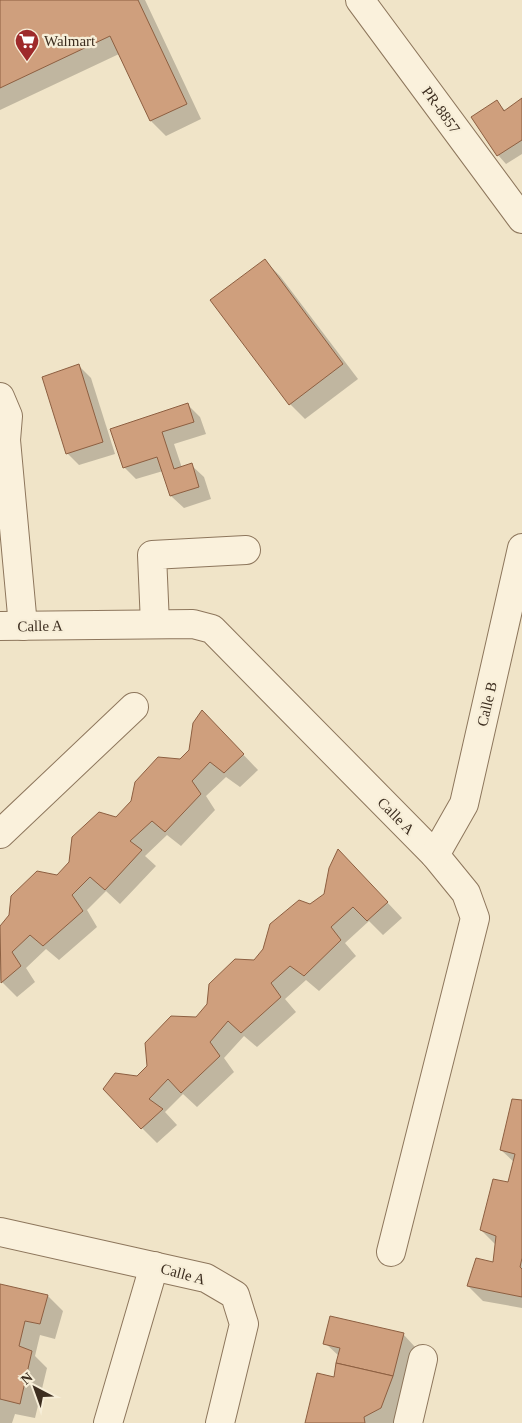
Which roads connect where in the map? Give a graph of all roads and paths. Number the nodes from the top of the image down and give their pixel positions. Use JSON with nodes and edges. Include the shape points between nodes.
{"nodes":[{"id":1,"x":360,"y":0,"type":"edge"},
{"id":2,"x":522,"y":219,"type":"edge"},
{"id":3,"x":0,"y":397,"type":"edge"},
{"id":4,"x":3,"y":437,"type":"edge"},
{"id":5,"x":522,"y":548,"type":"edge"},
{"id":6,"x":246,"y":550,"type":"dead end"},
{"id":7,"x":155,"y":624,"type":"junction"},
{"id":8,"x":12,"y":626,"type":"edge"},
{"id":9,"x":134,"y":708,"type":"dead end"},
{"id":10,"x":0,"y":834,"type":"edge"},
{"id":11,"x":434,"y":855,"type":"junction"},
{"id":12,"x":0,"y":1232,"type":"edge"},
{"id":13,"x":391,"y":1252,"type":"dead end"},
{"id":14,"x":154,"y":1266,"type":"junction"},
{"id":15,"x":423,"y":1359,"type":"dead end"},
{"id":16,"x":108,"y":1423,"type":"edge"},
{"id":17,"x":220,"y":1423,"type":"edge"},
{"id":18,"x":408,"y":1423,"type":"edge"}],
"edges":[{"from":1,"to":2,"type":"street","name":"PR-8857"},
{"from":3,"to":4,"type":"street","via":[[8,416]]},
{"from":4,"to":8,"type":"street"},
{"from":5,"to":11,"type":"street","name":"Calle B","via":[[464,804]]},
{"from":6,"to":7,"type":"street","via":[[152,555]]},
{"from":7,"to":8,"type":"street","name":"Calle A"},
{"from":7,"to":11,"type":"street","name":"Calle A","via":[[193,624],[212,629]]},
{"from":9,"to":10,"type":"street"},
{"from":11,"to":13,"type":"street","name":"Calle A","via":[[466,893],[475,918]]},
{"from":12,"to":14,"type":"street","name":"Calle A"},
{"from":14,"to":16,"type":"street"},
{"from":14,"to":17,"type":"street","name":"Calle A","via":[[206,1278],[235,1295],[244,1324]]},
{"from":15,"to":18,"type":"street"}]}
